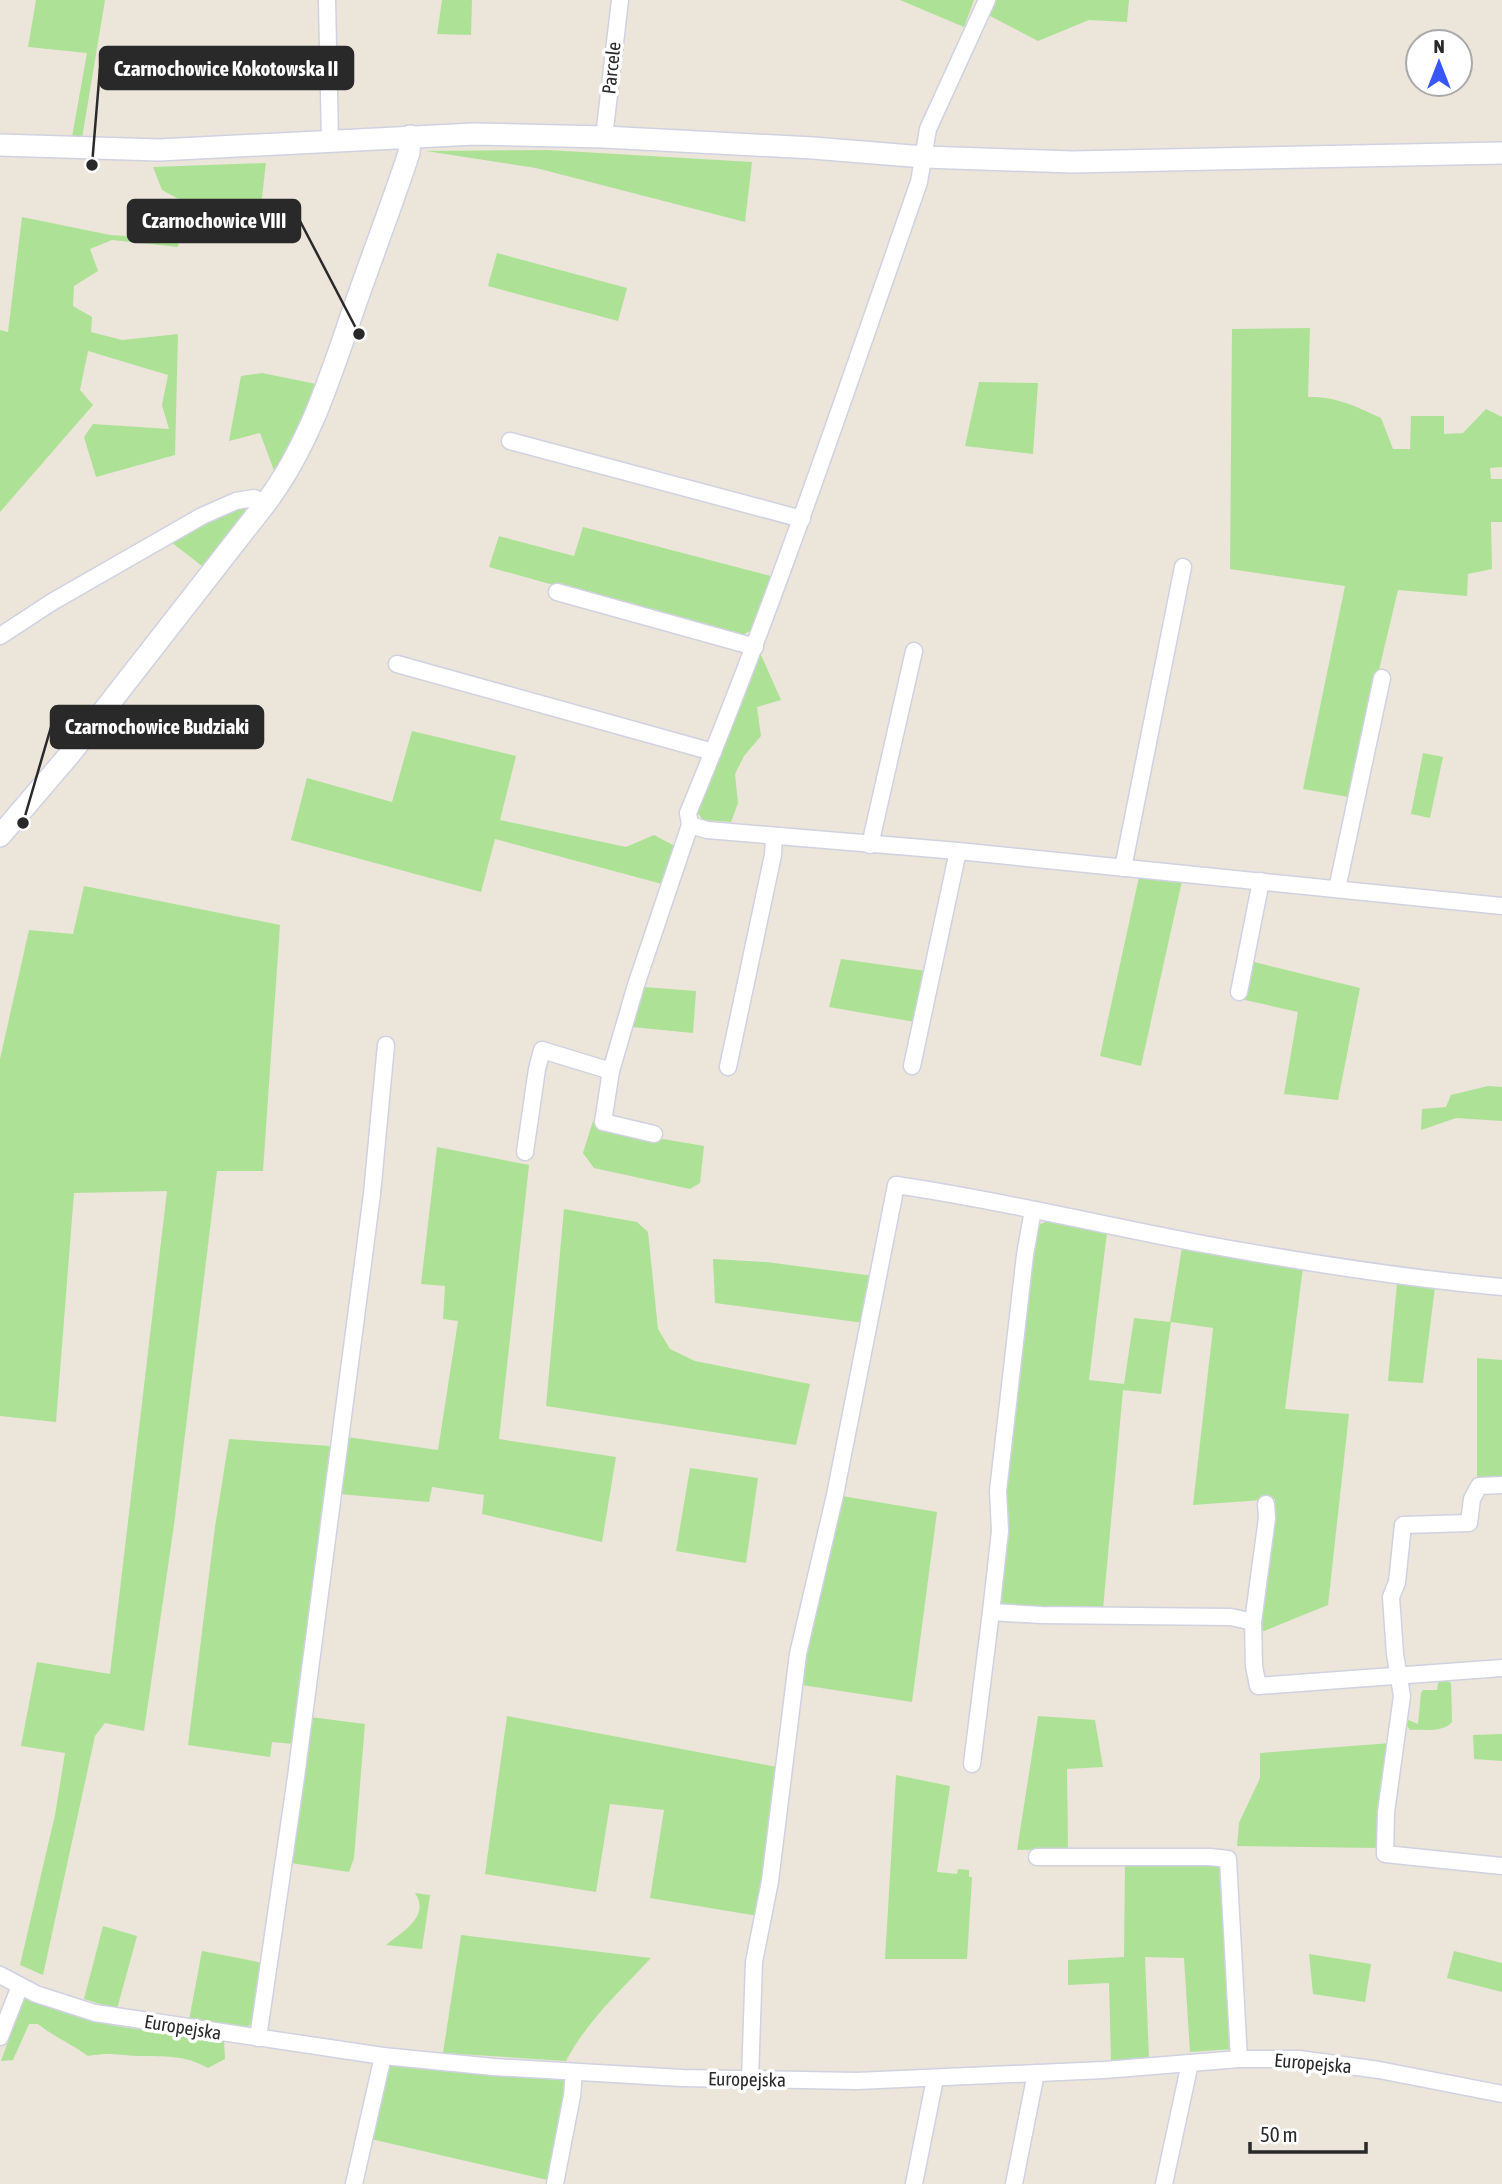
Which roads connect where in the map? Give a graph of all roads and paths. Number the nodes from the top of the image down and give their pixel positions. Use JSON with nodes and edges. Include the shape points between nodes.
{"nodes":[{"id":1,"x":327,"y":0,"type":"edge"},
{"id":2,"x":620,"y":0,"type":"edge"},
{"id":3,"x":987,"y":0,"type":"edge"},
{"id":4,"x":410,"y":136,"type":"junction"},
{"id":5,"x":604,"y":137,"type":"junction"},
{"id":6,"x":330,"y":139,"type":"junction"},
{"id":7,"x":0,"y":145,"type":"edge"},
{"id":8,"x":1502,"y":153,"type":"edge"},
{"id":9,"x":925,"y":157,"type":"junction"},
{"id":10,"x":510,"y":442,"type":"dead end"},
{"id":11,"x":265,"y":504,"type":"junction"},
{"id":12,"x":802,"y":519,"type":"junction"},
{"id":13,"x":1184,"y":567,"type":"dead end"},
{"id":14,"x":557,"y":592,"type":"dead end"},
{"id":15,"x":0,"y":636,"type":"edge"},
{"id":16,"x":755,"y":647,"type":"junction"},
{"id":17,"x":914,"y":651,"type":"dead end"},
{"id":18,"x":397,"y":664,"type":"dead end"},
{"id":19,"x":1382,"y":678,"type":"dead end"},
{"id":20,"x":713,"y":752,"type":"junction"},
{"id":21,"x":690,"y":825,"type":"junction"},
{"id":22,"x":0,"y":835,"type":"edge"},
{"id":23,"x":775,"y":836,"type":"junction"},
{"id":24,"x":870,"y":845,"type":"junction"},
{"id":25,"x":958,"y":851,"type":"junction"},
{"id":26,"x":1123,"y":868,"type":"junction"},
{"id":27,"x":1261,"y":881,"type":"junction"},
{"id":28,"x":1337,"y":889,"type":"junction"},
{"id":29,"x":1502,"y":906,"type":"edge"},
{"id":30,"x":1239,"y":992,"type":"dead end"},
{"id":31,"x":386,"y":1045,"type":"dead end"},
{"id":32,"x":912,"y":1066,"type":"dead end"},
{"id":33,"x":728,"y":1067,"type":"dead end"},
{"id":34,"x":611,"y":1071,"type":"junction"},
{"id":35,"x":654,"y":1134,"type":"dead end"},
{"id":36,"x":525,"y":1152,"type":"dead end"},
{"id":37,"x":1033,"y":1210,"type":"junction"},
{"id":38,"x":1502,"y":1287,"type":"edge"},
{"id":39,"x":1502,"y":1485,"type":"edge"},
{"id":40,"x":1266,"y":1504,"type":"dead end"},
{"id":41,"x":991,"y":1612,"type":"junction"},
{"id":42,"x":1254,"y":1622,"type":"junction"},
{"id":43,"x":1502,"y":1668,"type":"edge"},
{"id":44,"x":1399,"y":1675,"type":"junction"},
{"id":45,"x":972,"y":1764,"type":"dead end"},
{"id":46,"x":1037,"y":1857,"type":"dead end"},
{"id":47,"x":1502,"y":1866,"type":"edge"},
{"id":48,"x":0,"y":1975,"type":"edge"},
{"id":49,"x":20,"y":1986,"type":"junction"},
{"id":50,"x":0,"y":2037,"type":"edge"},
{"id":51,"x":258,"y":2038,"type":"junction"},
{"id":52,"x":383,"y":2056,"type":"junction"},
{"id":53,"x":1239,"y":2059,"type":"junction"},
{"id":54,"x":1190,"y":2063,"type":"junction"},
{"id":55,"x":574,"y":2073,"type":"junction"},
{"id":56,"x":1036,"y":2073,"type":"junction"},
{"id":57,"x":750,"y":2079,"type":"junction"},
{"id":58,"x":935,"y":2079,"type":"junction"},
{"id":59,"x":1502,"y":2094,"type":"edge"},
{"id":60,"x":354,"y":2184,"type":"edge"},
{"id":61,"x":555,"y":2184,"type":"edge"},
{"id":62,"x":914,"y":2184,"type":"edge"},
{"id":63,"x":1014,"y":2184,"type":"edge"},
{"id":64,"x":1164,"y":2184,"type":"edge"}],
"edges":[{"from":1,"to":6,"type":"street"},
{"from":2,"to":5,"type":"street","name":"Parcele"},
{"from":3,"to":9,"type":"street","via":[[928,129]]},
{"from":4,"to":5,"type":"street"},
{"from":4,"to":6,"type":"street"},
{"from":4,"to":11,"type":"street","via":[[405,163],[313,421],[292,466]]},
{"from":5,"to":9,"type":"street"},
{"from":6,"to":7,"type":"street","via":[[159,150]]},
{"from":8,"to":9,"type":"street","via":[[1086,162]]},
{"from":9,"to":12,"type":"street"},
{"from":10,"to":12,"type":"street"},
{"from":11,"to":15,"type":"street","via":[[245,499],[202,516]]},
{"from":11,"to":22,"type":"street","via":[[70,754]]},
{"from":12,"to":16,"type":"street"},
{"from":13,"to":26,"type":"street"},
{"from":14,"to":16,"type":"street"},
{"from":16,"to":20,"type":"street"},
{"from":17,"to":24,"type":"street"},
{"from":18,"to":20,"type":"street"},
{"from":19,"to":28,"type":"street"},
{"from":20,"to":21,"type":"street","via":[[688,813]]},
{"from":21,"to":23,"type":"street"},
{"from":21,"to":34,"type":"street"},
{"from":23,"to":24,"type":"street"},
{"from":23,"to":33,"type":"street"},
{"from":24,"to":25,"type":"street"},
{"from":25,"to":26,"type":"street"},
{"from":25,"to":32,"type":"street"},
{"from":26,"to":27,"type":"street"},
{"from":27,"to":28,"type":"street"},
{"from":27,"to":30,"type":"street"},
{"from":28,"to":29,"type":"street"},
{"from":31,"to":51,"type":"street","via":[[372,1194]]},
{"from":34,"to":35,"type":"street","via":[[603,1122]]},
{"from":34,"to":36,"type":"street","via":[[542,1050]]},
{"from":37,"to":38,"type":"street","via":[[1296,1260]]},
{"from":37,"to":41,"type":"street","via":[[998,1492],[1000,1531]]},
{"from":37,"to":57,"type":"street","via":[[896,1185],[798,1654],[754,1962]]},
{"from":39,"to":44,"type":"street","via":[[1479,1486],[1469,1523],[1403,1525],[1391,1597]]},
{"from":40,"to":42,"type":"street"},
{"from":41,"to":42,"type":"street","via":[[1231,1617]]},
{"from":41,"to":45,"type":"street"},
{"from":42,"to":44,"type":"street","via":[[1258,1686]]},
{"from":43,"to":44,"type":"street"},
{"from":44,"to":47,"type":"street","via":[[1402,1696],[1385,1854]]},
{"from":46,"to":53,"type":"street","via":[[1228,1860]]},
{"from":48,"to":49,"type":"street","name":"Europejska"},
{"from":49,"to":50,"type":"street"},
{"from":49,"to":51,"type":"street","name":"Europejska","via":[[95,2013]]},
{"from":51,"to":52,"type":"street","name":"Europejska"},
{"from":52,"to":55,"type":"street","name":"Europejska"},
{"from":52,"to":60,"type":"street"},
{"from":53,"to":54,"type":"street","name":"Europejska"},
{"from":53,"to":59,"type":"street","name":"Europejska","via":[[1318,2060]]},
{"from":54,"to":56,"type":"street","name":"Europejska"},
{"from":54,"to":64,"type":"street"},
{"from":55,"to":57,"type":"street","name":"Europejska"},
{"from":55,"to":61,"type":"street"},
{"from":56,"to":58,"type":"street","name":"Europejska"},
{"from":56,"to":63,"type":"street"},
{"from":57,"to":58,"type":"street","name":"Europejska"},
{"from":58,"to":62,"type":"street"}]}
